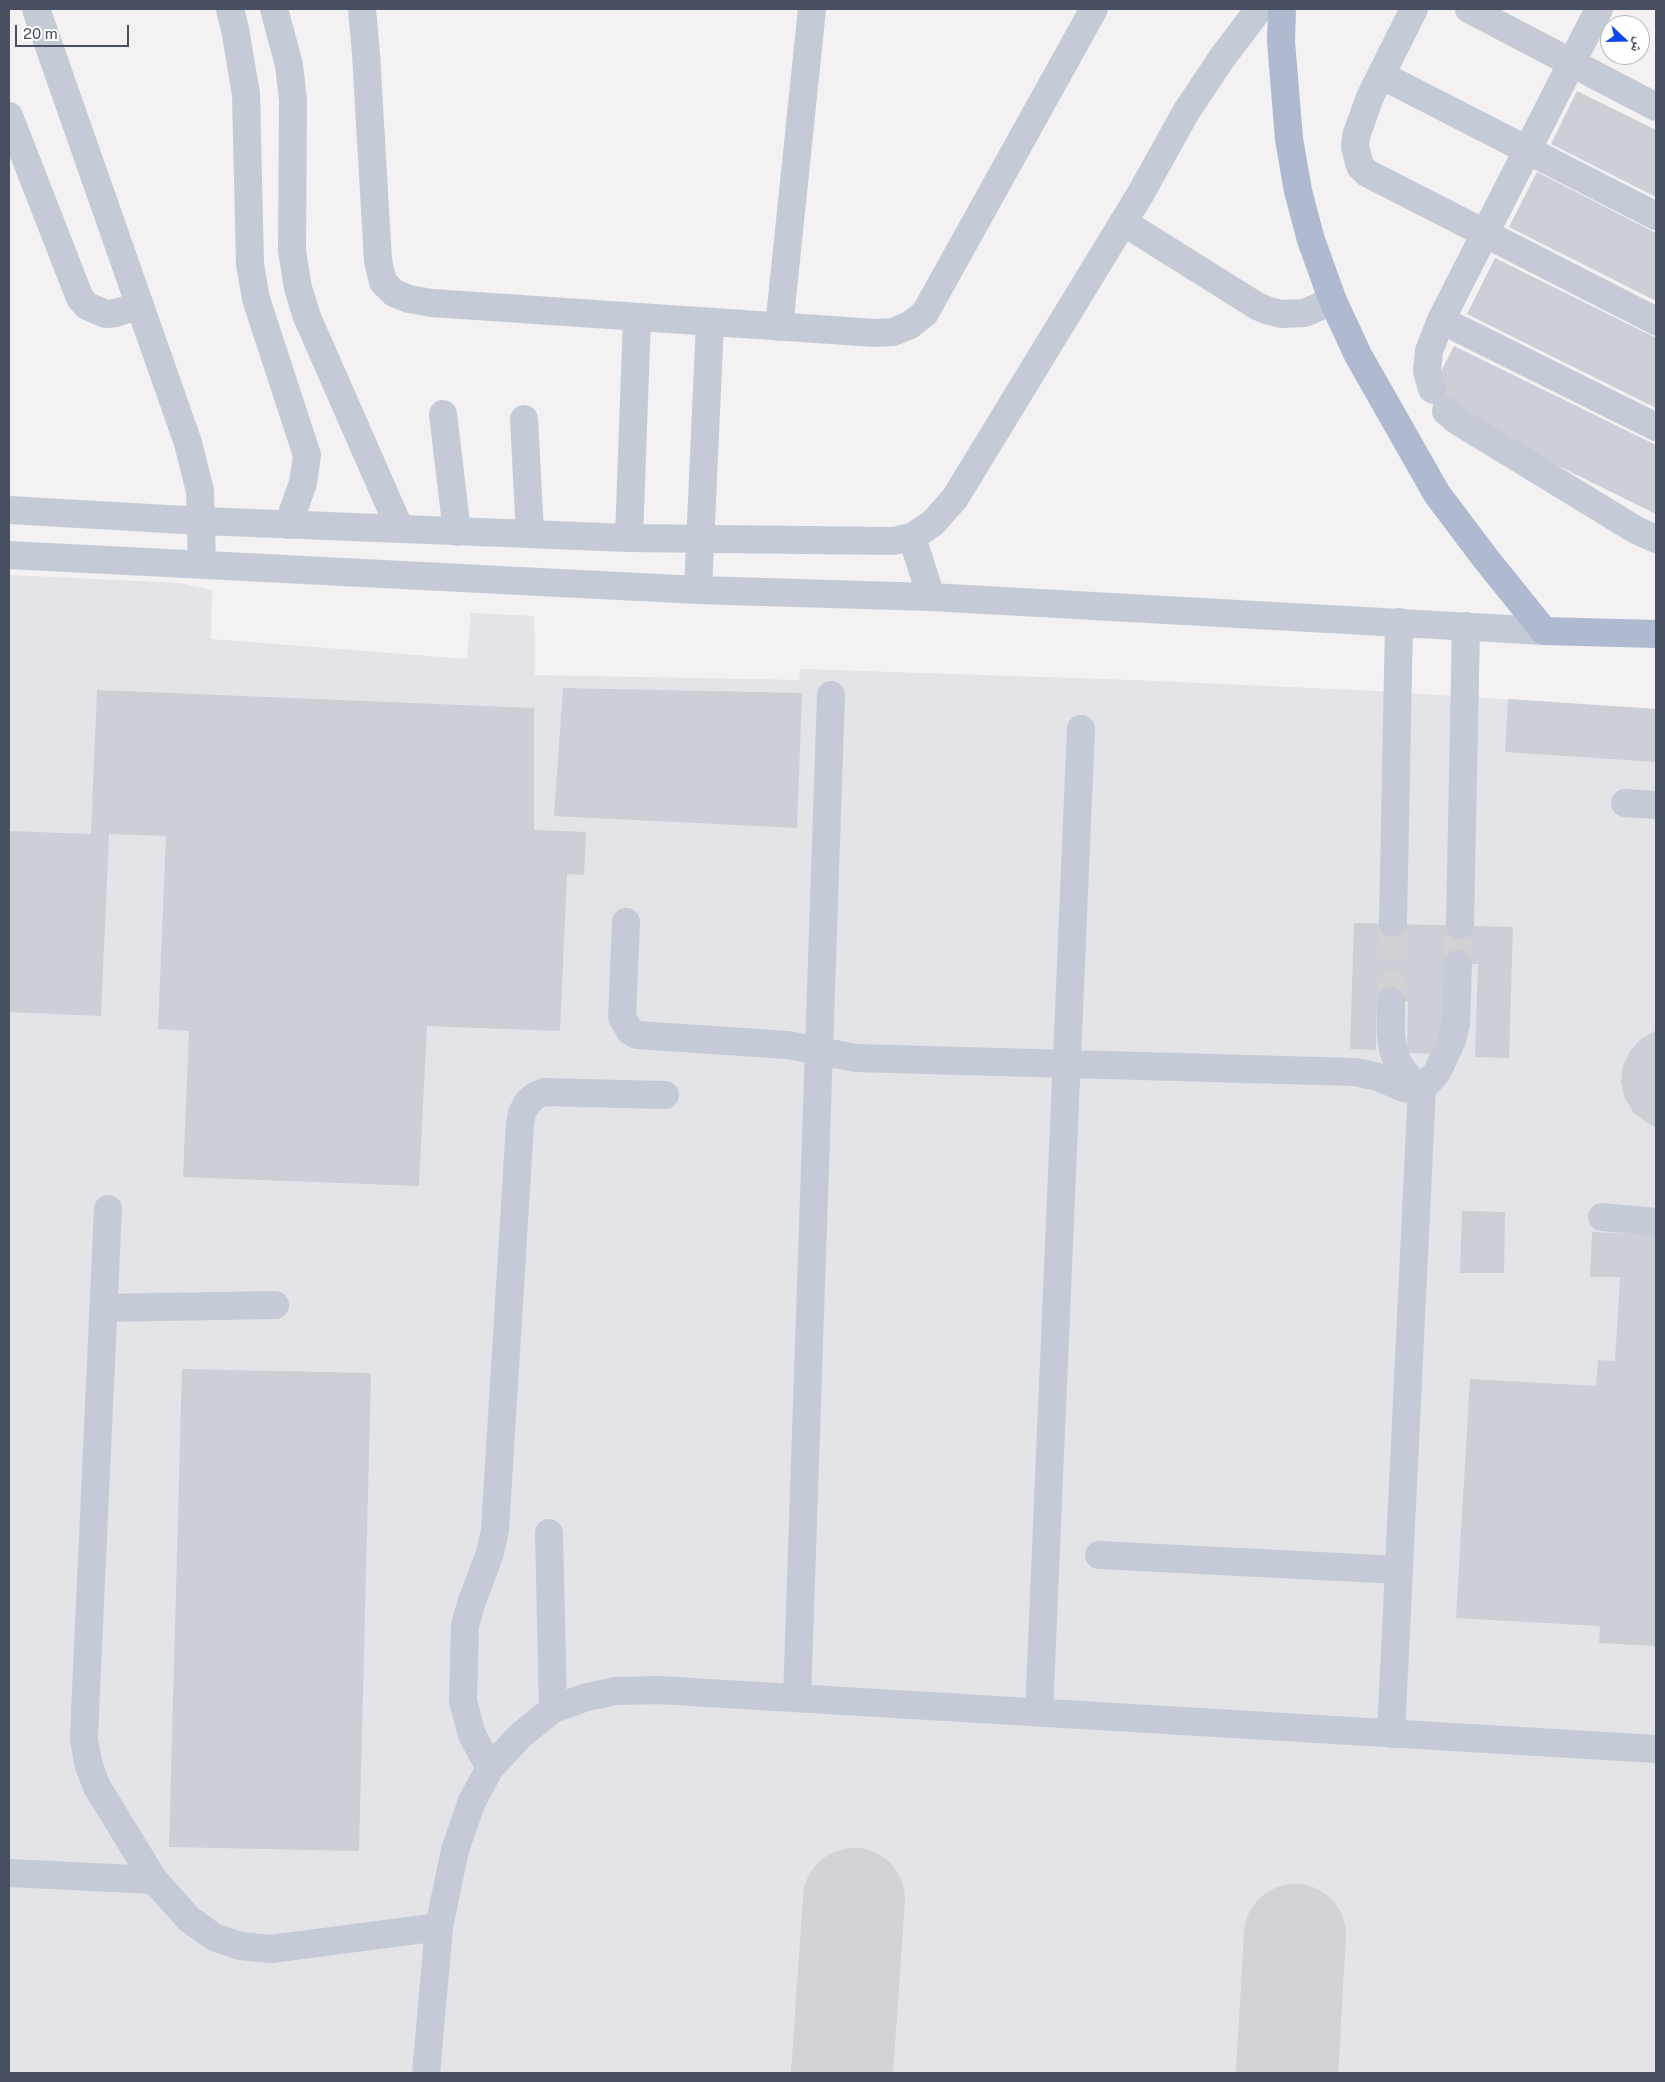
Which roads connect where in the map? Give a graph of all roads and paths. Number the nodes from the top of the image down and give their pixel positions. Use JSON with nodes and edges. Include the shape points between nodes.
{"nodes":[{"id":1,"x":36,"y":9,"type":"edge"},
{"id":2,"x":230,"y":9,"type":"edge"},
{"id":3,"x":274,"y":9,"type":"edge"},
{"id":4,"x":362,"y":9,"type":"edge"},
{"id":5,"x":812,"y":9,"type":"edge"},
{"id":6,"x":1094,"y":9,"type":"edge"},
{"id":7,"x":1259,"y":9,"type":"edge"},
{"id":8,"x":1282,"y":9,"type":"edge"},
{"id":9,"x":1414,"y":9,"type":"edge"},
{"id":10,"x":1469,"y":9,"type":"edge"},
{"id":11,"x":1599,"y":9,"type":"edge"},
{"id":12,"x":1571,"y":63,"type":"junction"},
{"id":13,"x":1381,"y":74,"type":"junction"},
{"id":14,"x":1656,"y":108,"type":"edge"},
{"id":15,"x":9,"y":116,"type":"edge"},
{"id":16,"x":1527,"y":149,"type":"junction"},
{"id":17,"x":1656,"y":216,"type":"edge"},
{"id":18,"x":1123,"y":222,"type":"junction"},
{"id":19,"x":1485,"y":234,"type":"junction"},
{"id":20,"x":298,"y":288,"type":"junction"},
{"id":21,"x":256,"y":299,"type":"junction"},
{"id":22,"x":1333,"y":301,"type":"junction"},
{"id":23,"x":140,"y":305,"type":"junction"},
{"id":24,"x":637,"y":317,"type":"junction"},
{"id":25,"x":1442,"y":320,"type":"junction"},
{"id":26,"x":1656,"y":321,"type":"edge"},
{"id":27,"x":710,"y":322,"type":"junction"},
{"id":28,"x":779,"y":327,"type":"junction"},
{"id":29,"x":443,"y":414,"type":"dead end"},
{"id":30,"x":524,"y":419,"type":"dead end"},
{"id":31,"x":1656,"y":427,"type":"edge"},
{"id":32,"x":9,"y":510,"type":"edge"},
{"id":33,"x":202,"y":521,"type":"junction"},
{"id":34,"x":288,"y":525,"type":"junction"},
{"id":35,"x":400,"y":529,"type":"junction"},
{"id":36,"x":456,"y":532,"type":"junction"},
{"id":37,"x":530,"y":534,"type":"junction"},
{"id":38,"x":912,"y":537,"type":"junction"},
{"id":39,"x":629,"y":538,"type":"junction"},
{"id":40,"x":700,"y":539,"type":"junction"},
{"id":41,"x":1656,"y":539,"type":"edge"},
{"id":42,"x":9,"y":555,"type":"edge"},
{"id":43,"x":202,"y":565,"type":"junction"},
{"id":44,"x":698,"y":590,"type":"junction"},
{"id":45,"x":931,"y":597,"type":"junction"},
{"id":46,"x":1399,"y":622,"type":"junction"},
{"id":47,"x":1466,"y":626,"type":"junction"},
{"id":48,"x":1544,"y":631,"type":"junction"},
{"id":49,"x":1656,"y":634,"type":"edge"},
{"id":50,"x":831,"y":695,"type":"dead end"},
{"id":51,"x":1081,"y":730,"type":"dead end"},
{"id":52,"x":1625,"y":803,"type":"dead end"},
{"id":53,"x":1656,"y":805,"type":"edge"},
{"id":54,"x":626,"y":922,"type":"dead end"},
{"id":55,"x":1393,"y":924,"type":"tunnel mouth"},
{"id":56,"x":1460,"y":925,"type":"tunnel mouth"},
{"id":57,"x":1458,"y":964,"type":"tunnel mouth"},
{"id":58,"x":1391,"y":1000,"type":"tunnel mouth"},
{"id":59,"x":820,"y":1051,"type":"junction"},
{"id":60,"x":1066,"y":1063,"type":"junction"},
{"id":61,"x":1422,"y":1088,"type":"junction"},
{"id":62,"x":665,"y":1095,"type":"dead end"},
{"id":63,"x":108,"y":1209,"type":"dead end"},
{"id":64,"x":1602,"y":1217,"type":"dead end"},
{"id":65,"x":1656,"y":1222,"type":"edge"},
{"id":66,"x":275,"y":1306,"type":"dead end"},
{"id":67,"x":104,"y":1308,"type":"junction"},
{"id":68,"x":550,"y":1534,"type":"dead end"},
{"id":69,"x":1099,"y":1556,"type":"dead end"},
{"id":70,"x":1399,"y":1570,"type":"junction"},
{"id":71,"x":797,"y":1698,"type":"junction"},
{"id":72,"x":553,"y":1709,"type":"junction"},
{"id":73,"x":1039,"y":1712,"type":"junction"},
{"id":74,"x":1391,"y":1734,"type":"junction"},
{"id":75,"x":1656,"y":1749,"type":"edge"},
{"id":76,"x":490,"y":1768,"type":"junction"},
{"id":77,"x":9,"y":1872,"type":"edge"},
{"id":78,"x":154,"y":1880,"type":"junction"},
{"id":79,"x":438,"y":1927,"type":"junction"},
{"id":80,"x":426,"y":2073,"type":"edge"}],
"edges":[{"from":1,"to":23,"type":"street"},
{"from":2,"to":21,"type":"street","via":[[246,94],[250,264]]},
{"from":3,"to":20,"type":"street","via":[[289,65],[293,100],[292,251]]},
{"from":4,"to":24,"type":"street","via":[[378,261],[383,282],[394,293],[409,300]]},
{"from":5,"to":28,"type":"street"},
{"from":6,"to":28,"type":"street","via":[[925,313],[910,325],[893,332]]},
{"from":7,"to":18,"type":"street","via":[[1186,112]]},
{"from":8,"to":22,"type":"main road","via":[[1281,41],[1289,139],[1298,191]]},
{"from":9,"to":13,"type":"street"},
{"from":10,"to":12,"type":"street"},
{"from":11,"to":12,"type":"street"},
{"from":12,"to":14,"type":"street"},
{"from":12,"to":16,"type":"street"},
{"from":13,"to":16,"type":"street"},
{"from":13,"to":19,"type":"street","via":[[1356,136],[1354,147],[1360,166],[1367,173]]},
{"from":15,"to":23,"type":"street","via":[[80,298],[87,306],[106,314]]},
{"from":16,"to":17,"type":"street"},
{"from":16,"to":19,"type":"street"},
{"from":18,"to":22,"type":"street","via":[[1269,311],[1304,313]]},
{"from":18,"to":38,"type":"street","via":[[955,498],[933,523]]},
{"from":19,"to":25,"type":"street"},
{"from":19,"to":26,"type":"street"},
{"from":20,"to":21,"type":"street"},
{"from":20,"to":35,"type":"street","via":[[307,317]]},
{"from":21,"to":34,"type":"street","via":[[307,455],[303,483]]},
{"from":22,"to":48,"type":"main road","via":[[1358,355],[1437,494]]},
{"from":23,"to":33,"type":"street","via":[[190,451],[200,491]]},
{"from":24,"to":27,"type":"street"},
{"from":24,"to":39,"type":"street"},
{"from":25,"to":31,"type":"street"},
{"from":25,"to":41,"type":"street","via":[[1429,351],[1427,371],[1439,400],[1456,420]]},
{"from":27,"to":28,"type":"street"},
{"from":27,"to":40,"type":"street"},
{"from":29,"to":36,"type":"street"},
{"from":30,"to":37,"type":"street"},
{"from":32,"to":33,"type":"street"},
{"from":33,"to":34,"type":"street"},
{"from":33,"to":43,"type":"street"},
{"from":34,"to":35,"type":"street"},
{"from":35,"to":36,"type":"street"},
{"from":36,"to":37,"type":"street"},
{"from":37,"to":39,"type":"street"},
{"from":38,"to":40,"type":"street","via":[[893,541]]},
{"from":38,"to":45,"type":"street"},
{"from":39,"to":40,"type":"street"},
{"from":40,"to":44,"type":"street"},
{"from":42,"to":43,"type":"street"},
{"from":43,"to":44,"type":"street"},
{"from":44,"to":45,"type":"street"},
{"from":45,"to":46,"type":"street"},
{"from":46,"to":47,"type":"street"},
{"from":46,"to":55,"type":"street"},
{"from":47,"to":48,"type":"street"},
{"from":47,"to":56,"type":"street"},
{"from":48,"to":49,"type":"main road"},
{"from":50,"to":59,"type":"street"},
{"from":51,"to":60,"type":"street"},
{"from":52,"to":53,"type":"street"},
{"from":54,"to":59,"type":"street","via":[[622,1017],[630,1031],[644,1036],[788,1045]]},
{"from":57,"to":61,"type":"street","via":[[1456,1024],[1452,1041],[1436,1074]]},
{"from":58,"to":61,"type":"street","via":[[1393,1050],[1399,1065]]},
{"from":59,"to":60,"type":"street","via":[[856,1058]]},
{"from":59,"to":71,"type":"street"},
{"from":60,"to":61,"type":"street","via":[[1355,1072],[1378,1076],[1404,1088]]},
{"from":60,"to":73,"type":"street"},
{"from":61,"to":70,"type":"street"},
{"from":62,"to":76,"type":"street","via":[[544,1092],[528,1102],[522,1112],[495,1530],[465,1625],[463,1701],[472,1735]]},
{"from":63,"to":67,"type":"street"},
{"from":64,"to":65,"type":"street"},
{"from":66,"to":67,"type":"street"},
{"from":67,"to":78,"type":"street","via":[[84,1740],[96,1787]]},
{"from":68,"to":72,"type":"street"},
{"from":69,"to":70,"type":"street"},
{"from":70,"to":74,"type":"street"},
{"from":71,"to":72,"type":"street","via":[[658,1690],[616,1691]]},
{"from":71,"to":73,"type":"street"},
{"from":72,"to":76,"type":"street","via":[[520,1736]]},
{"from":73,"to":74,"type":"street"},
{"from":74,"to":75,"type":"street"},
{"from":76,"to":79,"type":"street","via":[[472,1801],[455,1850]]},
{"from":77,"to":78,"type":"street"},
{"from":78,"to":79,"type":"street","via":[[189,1919],[214,1937],[240,1946],[271,1949]]},
{"from":79,"to":80,"type":"street"}]}
